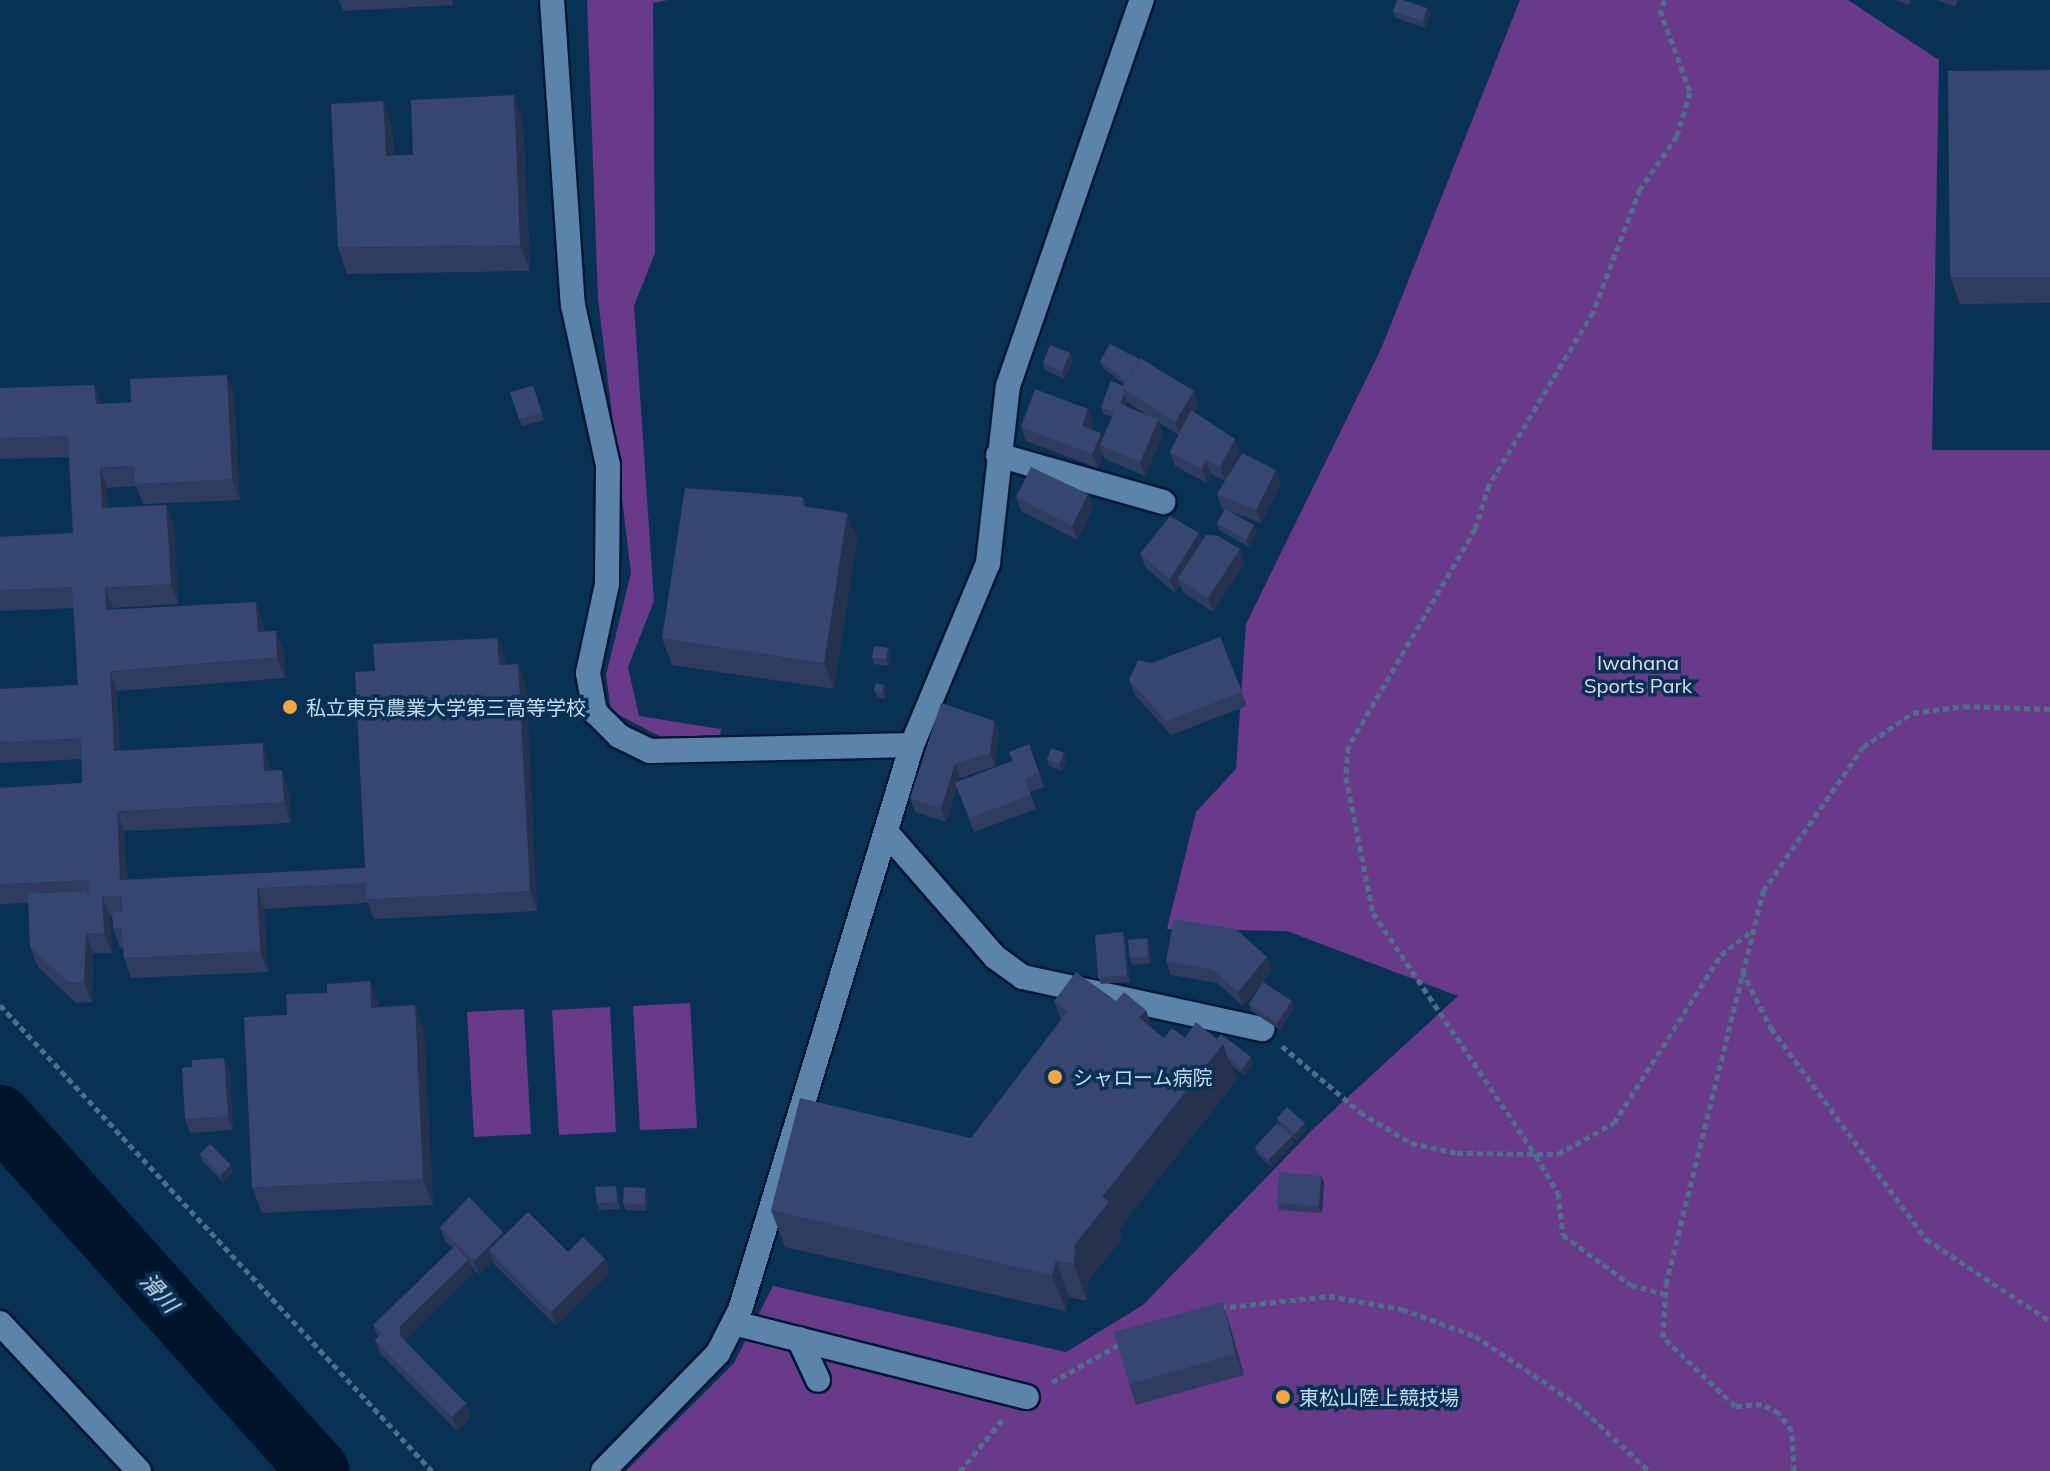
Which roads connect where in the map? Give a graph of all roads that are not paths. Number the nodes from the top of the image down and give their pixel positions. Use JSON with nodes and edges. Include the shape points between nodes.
{"nodes":[{"id":1,"x":552,"y":0,"type":"edge"},
{"id":2,"x":1142,"y":0,"type":"edge"},
{"id":3,"x":998,"y":455,"type":"junction"},
{"id":4,"x":1163,"y":502,"type":"dead end"},
{"id":5,"x":912,"y":745,"type":"junction"},
{"id":6,"x":886,"y":832,"type":"junction"},
{"id":7,"x":1262,"y":1029,"type":"road end"},
{"id":8,"x":0,"y":1323,"type":"edge"},
{"id":9,"x":734,"y":1323,"type":"junction"},
{"id":10,"x":799,"y":1339,"type":"junction"},
{"id":11,"x":818,"y":1380,"type":"dead end"},
{"id":12,"x":1027,"y":1397,"type":"road end"},
{"id":13,"x":139,"y":1471,"type":"edge"},
{"id":14,"x":603,"y":1471,"type":"edge"}],
"edges":[{"from":1,"to":5,"type":"street","via":[[573,305],[608,465],[607,584],[588,673],[595,712],[619,736],[650,751]]},
{"from":2,"to":3,"type":"street","via":[[1008,386]]},
{"from":3,"to":4,"type":"street"},
{"from":3,"to":5,"type":"street","via":[[988,563]]},
{"from":5,"to":6,"type":"street"},
{"from":6,"to":7,"type":"street","via":[[995,957],[1023,977]]},
{"from":6,"to":9,"type":"street"},
{"from":8,"to":13,"type":"street"},
{"from":9,"to":10,"type":"street"},
{"from":9,"to":14,"type":"street","via":[[689,1387]]},
{"from":10,"to":11,"type":"street"},
{"from":10,"to":12,"type":"street"}]}
